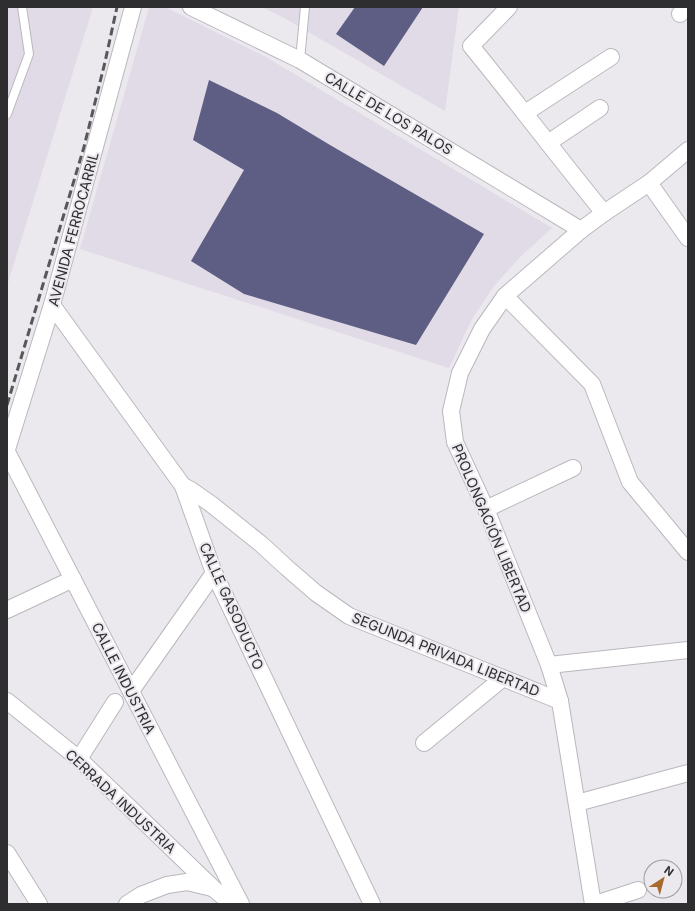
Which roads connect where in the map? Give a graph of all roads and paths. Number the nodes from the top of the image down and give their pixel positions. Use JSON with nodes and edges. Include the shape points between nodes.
{"nodes":[{"id":1,"x":22,"y":7,"type":"edge"},
{"id":2,"x":133,"y":7,"type":"edge"},
{"id":3,"x":191,"y":7,"type":"edge"},
{"id":4,"x":305,"y":7,"type":"edge"},
{"id":5,"x":509,"y":7,"type":"edge"},
{"id":6,"x":611,"y":58,"type":"dead end"},
{"id":7,"x":300,"y":60,"type":"junction"},
{"id":8,"x":600,"y":108,"type":"dead end"},
{"id":9,"x":525,"y":113,"type":"junction"},
{"id":10,"x":7,"y":114,"type":"edge"},
{"id":11,"x":548,"y":143,"type":"junction"},
{"id":12,"x":688,"y":150,"type":"edge"},
{"id":13,"x":649,"y":183,"type":"junction"},
{"id":14,"x":604,"y":213,"type":"junction"},
{"id":15,"x":581,"y":230,"type":"junction"},
{"id":16,"x":688,"y":238,"type":"edge"},
{"id":17,"x":505,"y":296,"type":"junction"},
{"id":18,"x":52,"y":305,"type":"junction"},
{"id":19,"x":7,"y":450,"type":"edge"},
{"id":20,"x":573,"y":468,"type":"dead end"},
{"id":21,"x":183,"y":486,"type":"junction"},
{"id":22,"x":486,"y":509,"type":"junction"},
{"id":23,"x":688,"y":552,"type":"edge"},
{"id":24,"x":214,"y":573,"type":"junction"},
{"id":25,"x":73,"y":579,"type":"junction"},
{"id":26,"x":7,"y":610,"type":"edge"},
{"id":27,"x":688,"y":650,"type":"edge"},
{"id":28,"x":548,"y":665,"type":"junction"},
{"id":29,"x":503,"y":678,"type":"junction"},
{"id":30,"x":132,"y":691,"type":"junction"},
{"id":31,"x":560,"y":701,"type":"junction"},
{"id":32,"x":7,"y":702,"type":"edge"},
{"id":33,"x":116,"y":702,"type":"dead end"},
{"id":34,"x":424,"y":743,"type":"dead end"},
{"id":35,"x":79,"y":759,"type":"junction"},
{"id":36,"x":688,"y":773,"type":"edge"},
{"id":37,"x":577,"y":803,"type":"junction"},
{"id":38,"x":7,"y":853,"type":"edge"},
{"id":39,"x":214,"y":889,"type":"junction"},
{"id":40,"x":638,"y":890,"type":"dead end"},
{"id":41,"x":39,"y":904,"type":"edge"},
{"id":42,"x":128,"y":904,"type":"edge"},
{"id":43,"x":232,"y":904,"type":"edge"},
{"id":44,"x":241,"y":904,"type":"edge"},
{"id":45,"x":372,"y":904,"type":"edge"},
{"id":46,"x":594,"y":904,"type":"edge"}],
"edges":[{"from":1,"to":10,"type":"lane","via":[[28,54]]},
{"from":2,"to":18,"type":"street","name":"AVENIDA FERROCARRIL"},
{"from":3,"to":7,"type":"street","name":"CALLE DE LOS PALOS"},
{"from":4,"to":7,"type":"lane"},
{"from":5,"to":9,"type":"street","via":[[471,46]]},
{"from":6,"to":9,"type":"street"},
{"from":7,"to":15,"type":"street","name":"CALLE DE LOS PALOS"},
{"from":8,"to":11,"type":"street"},
{"from":9,"to":11,"type":"street"},
{"from":11,"to":14,"type":"street"},
{"from":12,"to":13,"type":"street","name":"PROLONGACIÓN LIBERTAD"},
{"from":13,"to":14,"type":"street","name":"PROLONGACIÓN LIBERTAD"},
{"from":13,"to":16,"type":"street"},
{"from":14,"to":15,"type":"street","name":"PROLONGACIÓN LIBERTAD"},
{"from":15,"to":17,"type":"street","name":"PROLONGACIÓN LIBERTAD"},
{"from":17,"to":22,"type":"street","name":"PROLONGACIÓN LIBERTAD","via":[[482,329],[460,373],[451,411],[455,442]]},
{"from":17,"to":23,"type":"street","via":[[592,384],[630,482]]},
{"from":18,"to":19,"type":"street","name":"AVENIDA FERROCARRIL"},
{"from":18,"to":21,"type":"street","name":"CALLE GASODUCTO"},
{"from":19,"to":25,"type":"street","name":"CALLE INDUSTRIA"},
{"from":20,"to":22,"type":"street"},
{"from":21,"to":24,"type":"street","name":"CALLE GASODUCTO"},
{"from":21,"to":29,"type":"street","name":"SEGUNDA PRIVADA LIBERTAD","via":[[212,504],[316,593],[349,616]]},
{"from":22,"to":28,"type":"street","name":"PROLONGACIÓN LIBERTAD"},
{"from":24,"to":30,"type":"street"},
{"from":24,"to":45,"type":"street","name":"CALLE GASODUCTO"},
{"from":25,"to":26,"type":"street"},
{"from":25,"to":30,"type":"street","name":"CALLE INDUSTRIA"},
{"from":27,"to":28,"type":"street"},
{"from":28,"to":31,"type":"street","name":"PROLONGACIÓN LIBERTAD"},
{"from":29,"to":31,"type":"street","name":"SEGUNDA PRIVADA LIBERTAD"},
{"from":29,"to":34,"type":"street"},
{"from":30,"to":44,"type":"street","name":"CALLE INDUSTRIA"},
{"from":31,"to":37,"type":"street","name":"PROLONGACIÓN LIBERTAD"},
{"from":32,"to":35,"type":"street","name":"CERRADA INDUSTRIA"},
{"from":33,"to":35,"type":"street"},
{"from":35,"to":39,"type":"street","name":"CERRADA INDUSTRIA"},
{"from":36,"to":37,"type":"street"},
{"from":37,"to":46,"type":"street","name":"PROLONGACIÓN LIBERTAD"},
{"from":38,"to":41,"type":"street"},
{"from":39,"to":42,"type":"street","via":[[187,882],[167,885],[141,895]]},
{"from":39,"to":43,"type":"street","name":"CERRADA INDUSTRIA"},
{"from":40,"to":46,"type":"street"}]}
